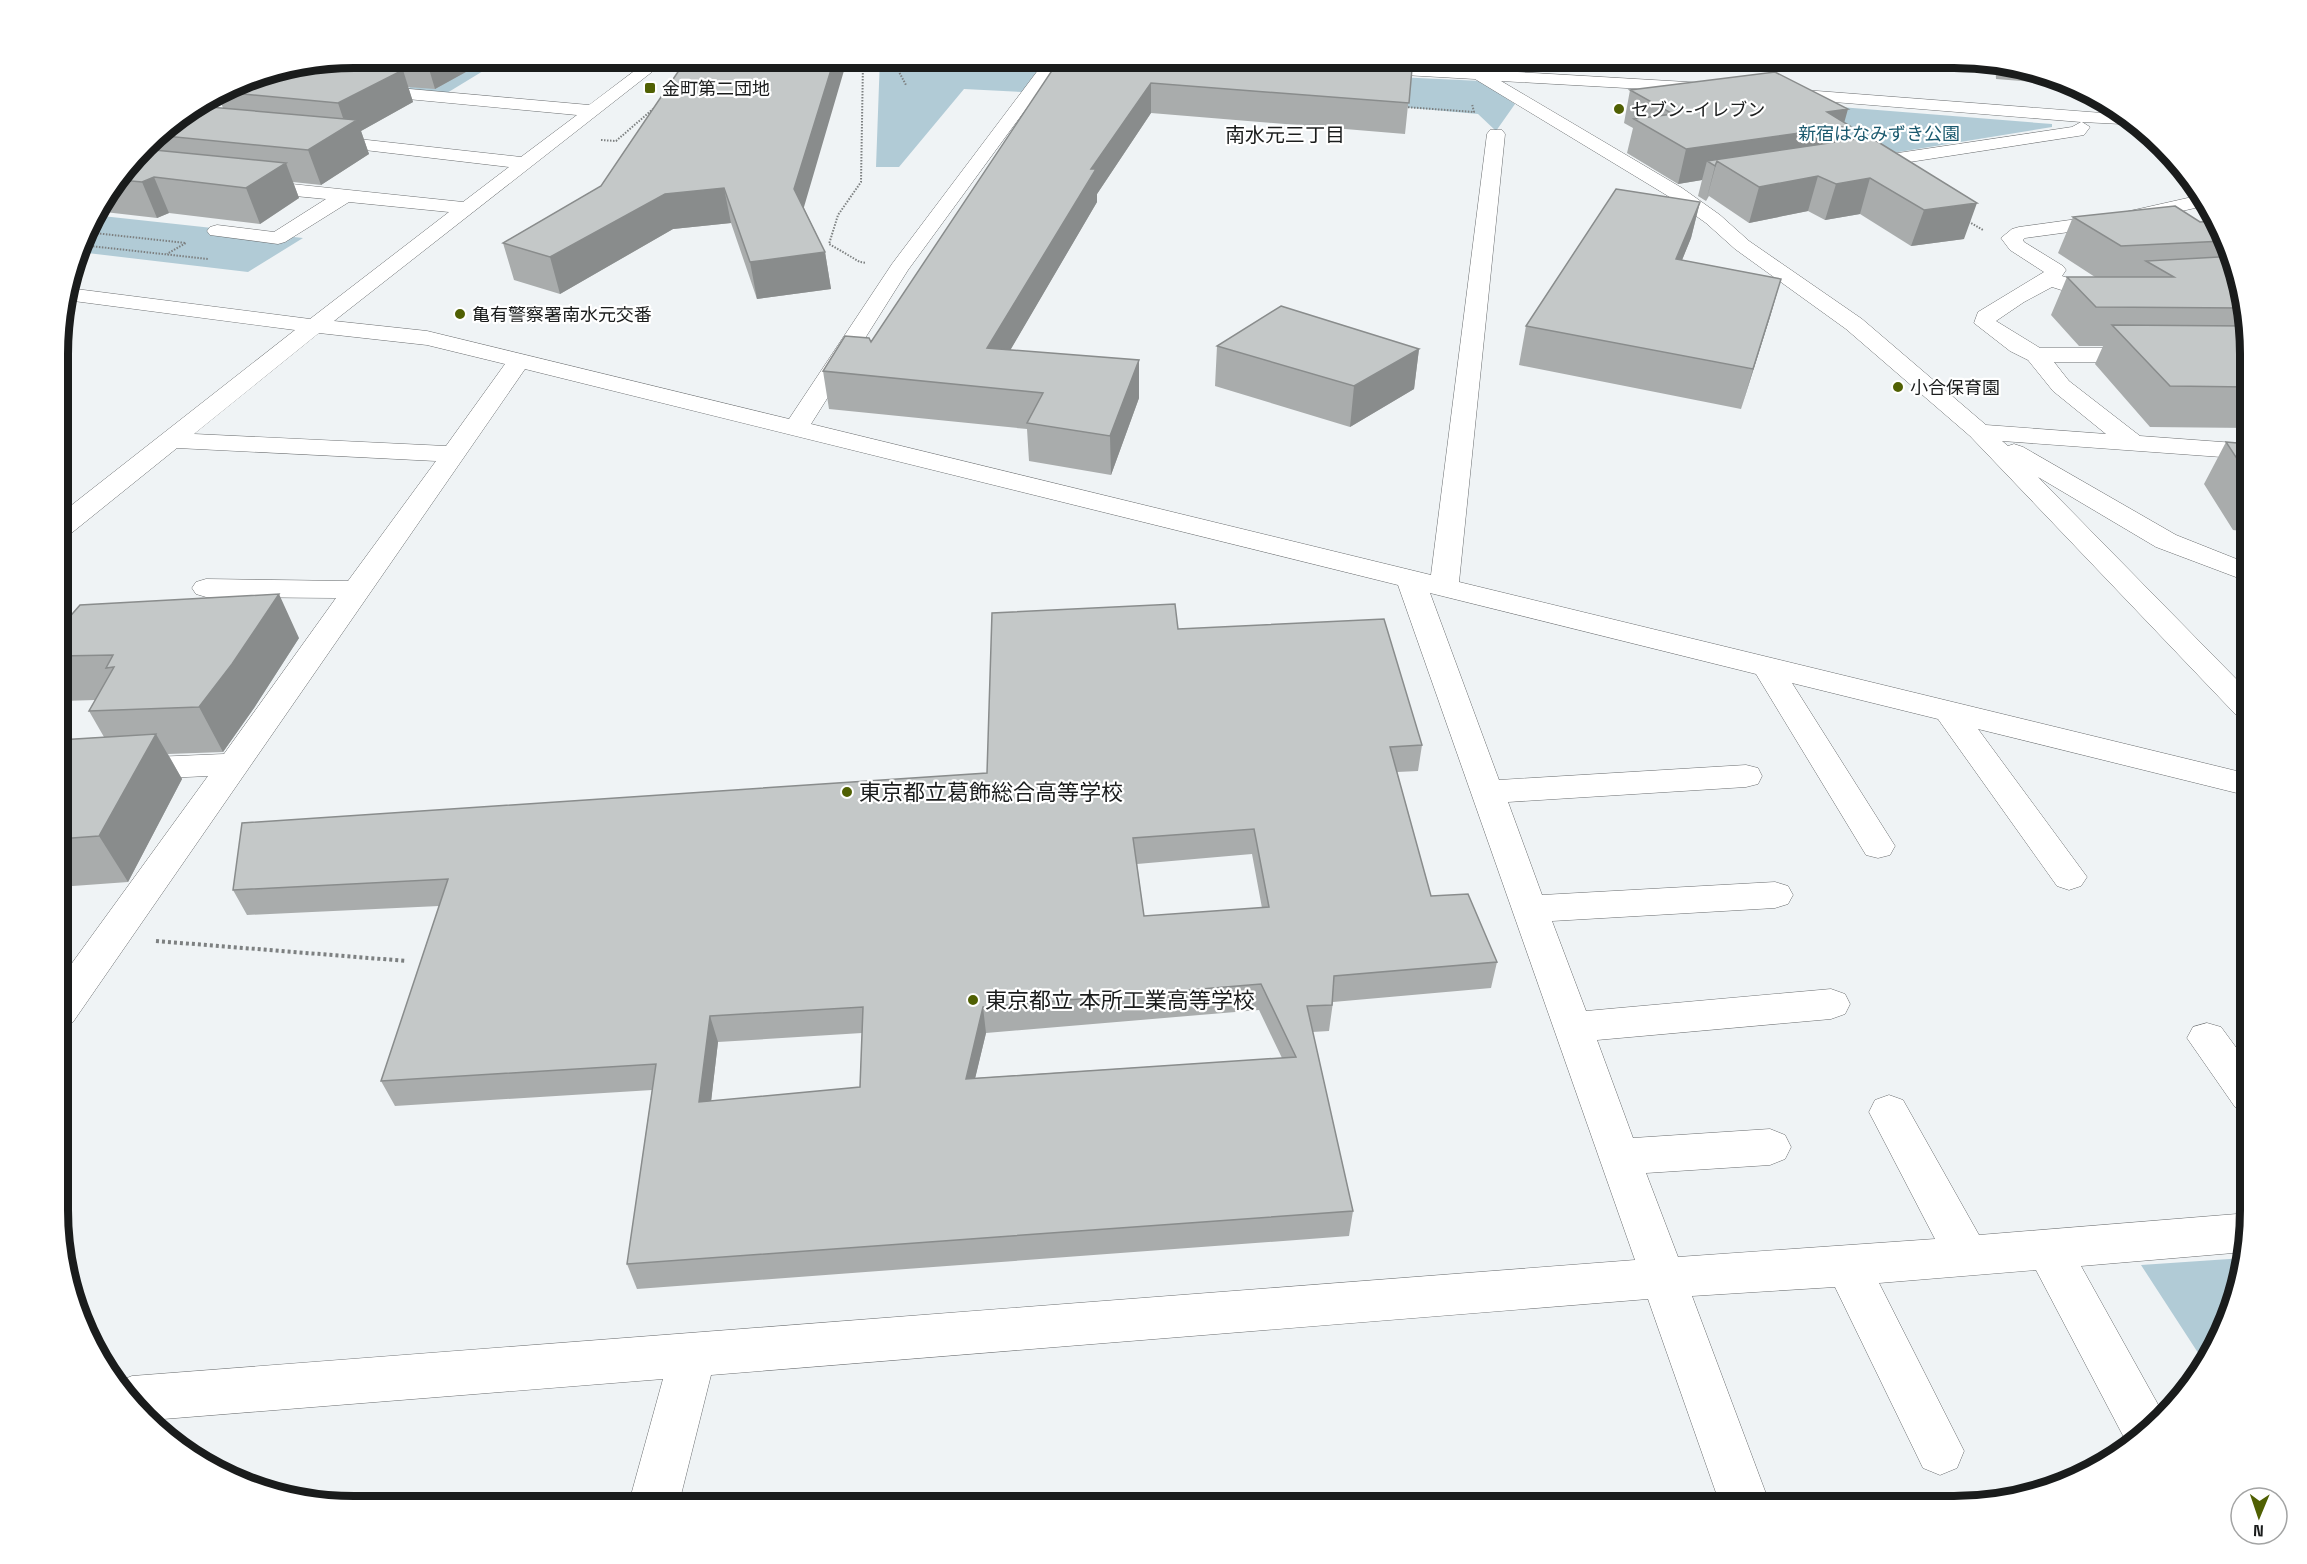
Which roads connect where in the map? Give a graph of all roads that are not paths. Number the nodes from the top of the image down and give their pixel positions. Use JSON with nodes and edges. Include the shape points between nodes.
{"nodes":[{"id":1,"x":649,"y":68,"type":"edge"},
{"id":2,"x":1048,"y":68,"type":"edge"},
{"id":3,"x":1370,"y":68,"type":"edge"},
{"id":4,"x":1469,"y":68,"type":"edge"},
{"id":5,"x":1478,"y":73,"type":"junction"},
{"id":6,"x":344,"y":88,"type":"edge"},
{"id":7,"x":1733,"y":90,"type":"edge"},
{"id":8,"x":1757,"y":92,"type":"edge"},
{"id":9,"x":593,"y":111,"type":"junction"},
{"id":10,"x":2075,"y":116,"type":"junction"},
{"id":11,"x":2117,"y":119,"type":"edge"},
{"id":12,"x":1496,"y":134,"type":"dead end"},
{"id":13,"x":303,"y":139,"type":"edge"},
{"id":14,"x":525,"y":163,"type":"junction"},
{"id":15,"x":1836,"y":168,"type":"edge"},
{"id":16,"x":230,"y":183,"type":"edge"},
{"id":17,"x":1698,"y":189,"type":"edge"},
{"id":18,"x":1675,"y":192,"type":"junction"},
{"id":19,"x":346,"y":195,"type":"junction"},
{"id":20,"x":466,"y":208,"type":"junction"},
{"id":21,"x":2199,"y":208,"type":"edge"},
{"id":22,"x":2139,"y":215,"type":"junction"},
{"id":23,"x":217,"y":231,"type":"edge"},
{"id":24,"x":2167,"y":231,"type":"edge"},
{"id":25,"x":2049,"y":279,"type":"junction"},
{"id":26,"x":2123,"y":291,"type":"edge"},
{"id":27,"x":74,"y":295,"type":"edge"},
{"id":28,"x":314,"y":326,"type":"junction"},
{"id":29,"x":2036,"y":355,"type":"junction"},
{"id":30,"x":2166,"y":356,"type":"edge"},
{"id":31,"x":520,"y":360,"type":"junction"},
{"id":32,"x":796,"y":428,"type":"junction"},
{"id":33,"x":1979,"y":431,"type":"junction"},
{"id":34,"x":173,"y":440,"type":"junction"},
{"id":35,"x":2132,"y":442,"type":"junction"},
{"id":36,"x":2240,"y":451,"type":"edge"},
{"id":37,"x":455,"y":454,"type":"junction"},
{"id":38,"x":68,"y":496,"type":"edge"},
{"id":39,"x":98,"y":498,"type":"junction"},
{"id":40,"x":68,"y":522,"type":"edge"},
{"id":41,"x":2240,"y":570,"type":"edge"},
{"id":42,"x":1427,"y":585,"type":"junction"},
{"id":43,"x":206,"y":588,"type":"dead end"},
{"id":44,"x":359,"y":590,"type":"junction"},
{"id":45,"x":1767,"y":667,"type":"junction"},
{"id":46,"x":2240,"y":698,"type":"edge"},
{"id":47,"x":1948,"y":712,"type":"junction"},
{"id":48,"x":233,"y":765,"type":"junction"},
{"id":49,"x":68,"y":772,"type":"edge"},
{"id":50,"x":1746,"y":776,"type":"dead end"},
{"id":51,"x":2240,"y":783,"type":"edge"},
{"id":52,"x":1487,"y":792,"type":"junction"},
{"id":53,"x":1878,"y":846,"type":"dead end"},
{"id":54,"x":2069,"y":877,"type":"dead end"},
{"id":55,"x":1775,"y":895,"type":"dead end"},
{"id":56,"x":1529,"y":909,"type":"junction"},
{"id":57,"x":87,"y":957,"type":"edge"},
{"id":58,"x":68,"y":995,"type":"edge"},
{"id":59,"x":1830,"y":1004,"type":"dead end"},
{"id":60,"x":1572,"y":1027,"type":"junction"},
{"id":61,"x":2207,"y":1038,"type":"dead end"},
{"id":62,"x":2240,"y":1083,"type":"edge"},
{"id":63,"x":1889,"y":1112,"type":"dead end"},
{"id":64,"x":1770,"y":1147,"type":"dead end"},
{"id":65,"x":1620,"y":1157,"type":"junction"},
{"id":66,"x":2239,"y":1233,"type":"edge"},
{"id":67,"x":2048,"y":1248,"type":"junction"},
{"id":68,"x":1967,"y":1256,"type":"junction"},
{"id":69,"x":1847,"y":1266,"type":"junction"},
{"id":70,"x":1664,"y":1278,"type":"junction"},
{"id":71,"x":693,"y":1356,"type":"junction"},
{"id":72,"x":138,"y":1399,"type":"edge"},
{"id":73,"x":2143,"y":1425,"type":"edge"},
{"id":74,"x":1940,"y":1451,"type":"dead end"},
{"id":75,"x":656,"y":1496,"type":"edge"},
{"id":76,"x":1742,"y":1496,"type":"edge"}],
"edges":[{"from":1,"to":9,"type":"street"},
{"from":2,"to":32,"type":"street","via":[[899,268]]},
{"from":3,"to":5,"type":"street"},
{"from":4,"to":5,"type":"street"},
{"from":5,"to":7,"type":"street","via":[[1561,71]]},
{"from":5,"to":18,"type":"street"},
{"from":6,"to":9,"type":"street"},
{"from":8,"to":10,"type":"street"},
{"from":9,"to":14,"type":"street"},
{"from":10,"to":11,"type":"street"},
{"from":10,"to":15,"type":"street","via":[[2081,128],[2078,131]]},
{"from":12,"to":42,"type":"street"},
{"from":13,"to":14,"type":"street"},
{"from":14,"to":20,"type":"street"},
{"from":16,"to":19,"type":"street"},
{"from":17,"to":18,"type":"street"},
{"from":18,"to":33,"type":"street","via":[[1854,324]]},
{"from":19,"to":20,"type":"street"},
{"from":19,"to":23,"type":"street","via":[[278,238]]},
{"from":20,"to":28,"type":"street"},
{"from":21,"to":22,"type":"street","via":[[2175,206]]},
{"from":22,"to":24,"type":"street"},
{"from":22,"to":25,"type":"street","via":[[2019,233],[2011,238],[2017,246],[2056,270]]},
{"from":25,"to":26,"type":"street","via":[[2090,293]]},
{"from":25,"to":29,"type":"street","via":[[1986,317],[1985,323]]},
{"from":27,"to":28,"type":"street"},
{"from":28,"to":31,"type":"street","via":[[427,338]]},
{"from":28,"to":34,"type":"street"},
{"from":29,"to":30,"type":"street"},
{"from":29,"to":35,"type":"street","via":[[2061,387]]},
{"from":31,"to":32,"type":"street"},
{"from":31,"to":37,"type":"street"},
{"from":32,"to":42,"type":"street"},
{"from":33,"to":35,"type":"street"},
{"from":33,"to":41,"type":"street","via":[[2166,541]]},
{"from":33,"to":46,"type":"street"},
{"from":34,"to":37,"type":"street"},
{"from":34,"to":39,"type":"street"},
{"from":35,"to":36,"type":"street"},
{"from":37,"to":44,"type":"street"},
{"from":38,"to":39,"type":"street"},
{"from":39,"to":40,"type":"street"},
{"from":42,"to":45,"type":"street"},
{"from":42,"to":52,"type":"street"},
{"from":43,"to":44,"type":"street"},
{"from":44,"to":48,"type":"street"},
{"from":45,"to":47,"type":"street"},
{"from":45,"to":53,"type":"street"},
{"from":47,"to":51,"type":"street"},
{"from":47,"to":54,"type":"street"},
{"from":48,"to":49,"type":"street"},
{"from":48,"to":57,"type":"street"},
{"from":50,"to":52,"type":"street"},
{"from":52,"to":56,"type":"street"},
{"from":55,"to":56,"type":"street"},
{"from":56,"to":60,"type":"street"},
{"from":57,"to":58,"type":"street"},
{"from":59,"to":60,"type":"street"},
{"from":60,"to":65,"type":"street"},
{"from":61,"to":62,"type":"street"},
{"from":63,"to":68,"type":"street"},
{"from":64,"to":65,"type":"street"},
{"from":65,"to":70,"type":"street"},
{"from":66,"to":67,"type":"street"},
{"from":67,"to":68,"type":"street"},
{"from":67,"to":73,"type":"street"},
{"from":68,"to":69,"type":"street"},
{"from":69,"to":70,"type":"street"},
{"from":69,"to":74,"type":"street"},
{"from":70,"to":71,"type":"street"},
{"from":70,"to":76,"type":"street"},
{"from":71,"to":72,"type":"street"},
{"from":71,"to":75,"type":"street"}]}
